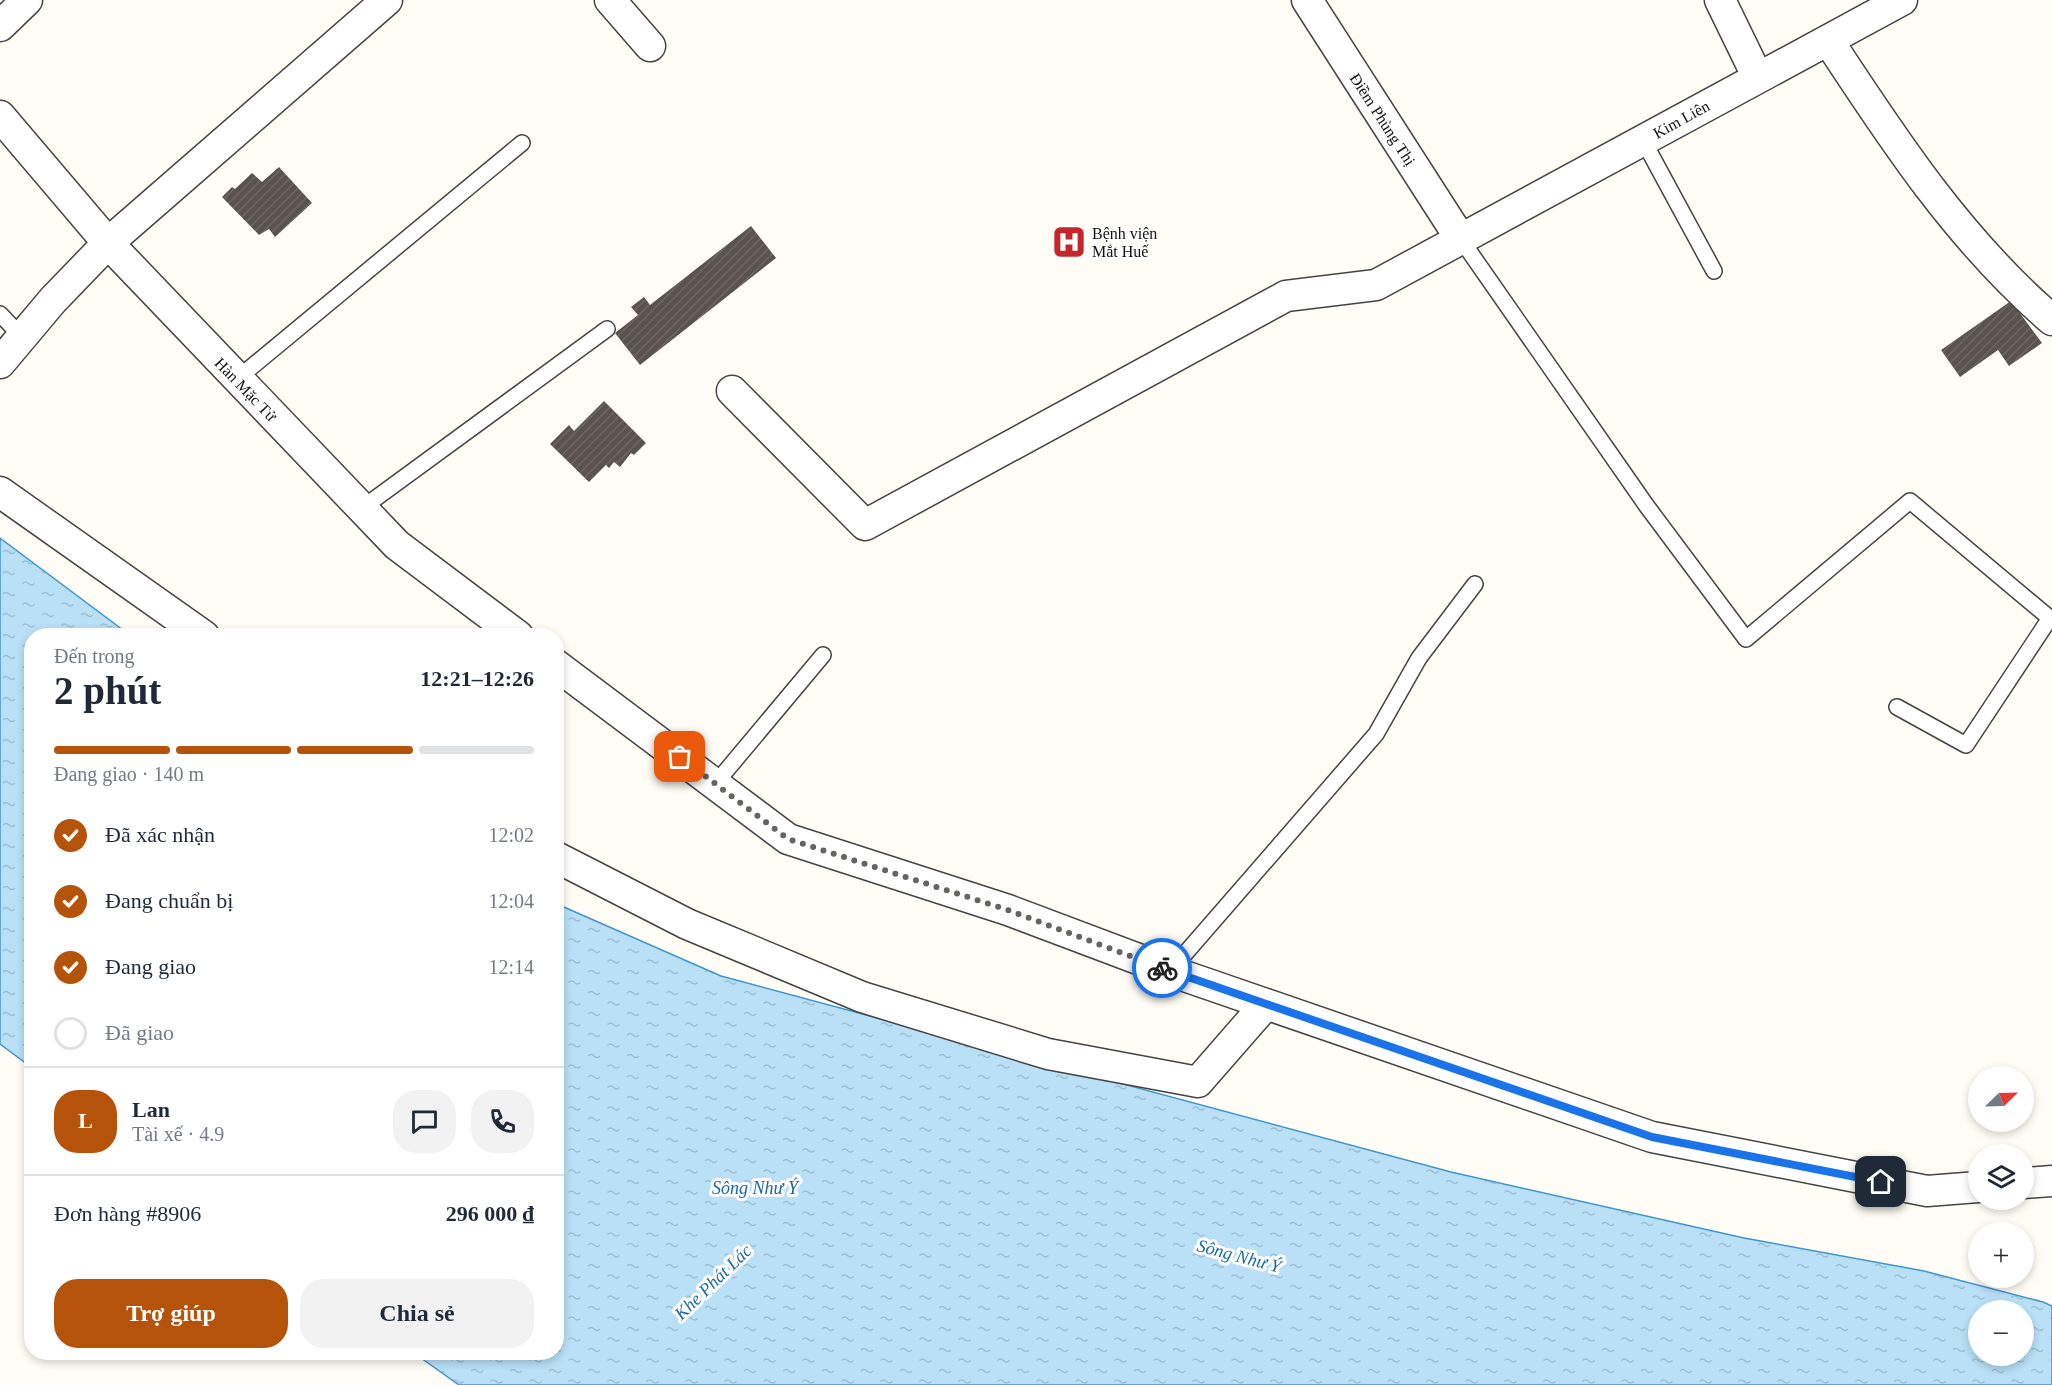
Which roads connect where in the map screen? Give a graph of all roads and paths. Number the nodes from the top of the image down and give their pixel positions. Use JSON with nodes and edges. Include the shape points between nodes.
{"nodes":[{"id":1,"x":27,"y":0,"type":"edge"},
{"id":2,"x":387,"y":0,"type":"edge"},
{"id":3,"x":609,"y":0,"type":"edge"},
{"id":4,"x":1307,"y":0,"type":"edge"},
{"id":5,"x":1720,"y":0,"type":"edge"},
{"id":6,"x":1902,"y":0,"type":"edge"},
{"id":7,"x":0,"y":26,"type":"edge"},
{"id":8,"x":1828,"y":40,"type":"junction"},
{"id":9,"x":650,"y":46,"type":"dead end"},
{"id":10,"x":1758,"y":78,"type":"junction"},
{"id":11,"x":0,"y":116,"type":"edge"},
{"id":12,"x":1643,"y":140,"type":"junction"},
{"id":13,"x":522,"y":143,"type":"dead end"},
{"id":14,"x":1460,"y":238,"type":"junction"},
{"id":15,"x":108,"y":243,"type":"junction"},
{"id":16,"x":1714,"y":271,"type":"dead end"},
{"id":17,"x":0,"y":314,"type":"edge"},
{"id":18,"x":2052,"y":320,"type":"edge"},
{"id":19,"x":607,"y":329,"type":"dead end"},
{"id":20,"x":22,"y":337,"type":"junction"},
{"id":21,"x":0,"y":363,"type":"edge"},
{"id":22,"x":237,"y":380,"type":"junction"},
{"id":23,"x":732,"y":392,"type":"dead end"},
{"id":24,"x":0,"y":492,"type":"edge"},
{"id":25,"x":361,"y":509,"type":"junction"},
{"id":26,"x":1475,"y":584,"type":"dead end"},
{"id":27,"x":2051,"y":619,"type":"edge"},
{"id":28,"x":193,"y":628,"type":"edge"},
{"id":29,"x":507,"y":628,"type":"edge"},
{"id":30,"x":823,"y":654,"type":"dead end"},
{"id":31,"x":564,"y":671,"type":"edge"},
{"id":32,"x":1898,"y":707,"type":"dead end"},
{"id":33,"x":715,"y":784,"type":"junction"},
{"id":34,"x":564,"y":861,"type":"edge"},
{"id":35,"x":1170,"y":972,"type":"junction"},
{"id":36,"x":1266,"y":1004,"type":"junction"},
{"id":37,"x":2052,"y":1181,"type":"edge"},
{"id":38,"x":2034,"y":1182,"type":"edge"},
{"id":39,"x":1968,"y":1187,"type":"edge"}],
"edges":[{"from":1,"to":7,"type":"street"},
{"from":2,"to":15,"type":"street"},
{"from":3,"to":9,"type":"street"},
{"from":4,"to":14,"type":"street","name":"Điềm Phùng Thị"},
{"from":5,"to":10,"type":"street"},
{"from":6,"to":8,"type":"street","name":"Kim Liên"},
{"from":8,"to":10,"type":"street","name":"Kim Liên"},
{"from":8,"to":18,"type":"street","via":[[1905,156],[1973,242]]},
{"from":10,"to":12,"type":"street","name":"Kim Liên"},
{"from":11,"to":15,"type":"street","name":"Hàn Mặc Tử"},
{"from":12,"to":14,"type":"street","name":"Kim Liên"},
{"from":12,"to":16,"type":"lane"},
{"from":13,"to":22,"type":"lane"},
{"from":14,"to":23,"type":"street","name":"Kim Liên","via":[[1376,285],[1286,296],[866,525]]},
{"from":14,"to":27,"type":"lane","via":[[1646,505],[1746,639],[1910,501]]},
{"from":15,"to":20,"type":"street"},
{"from":15,"to":22,"type":"street","name":"Hàn Mặc Tử"},
{"from":17,"to":20,"type":"lane"},
{"from":19,"to":25,"type":"lane"},
{"from":20,"to":21,"type":"street"},
{"from":22,"to":25,"type":"street","name":"Hàn Mặc Tử"},
{"from":24,"to":28,"type":"street"},
{"from":25,"to":29,"type":"street","name":"Hàn Mặc Tử","via":[[397,545]]},
{"from":26,"to":35,"type":"lane","via":[[1419,658],[1376,734]]},
{"from":27,"to":32,"type":"lane","via":[[1966,745]]},
{"from":30,"to":33,"type":"lane"},
{"from":31,"to":33,"type":"street"},
{"from":33,"to":35,"type":"street","via":[[788,839],[1008,910]]},
{"from":34,"to":36,"type":"street","via":[[687,924],[861,998],[1048,1054],[1198,1082]]},
{"from":35,"to":36,"type":"street"},
{"from":36,"to":39,"type":"street","via":[[1652,1137],[1927,1191]]},
{"from":37,"to":38,"type":"street"}]}
